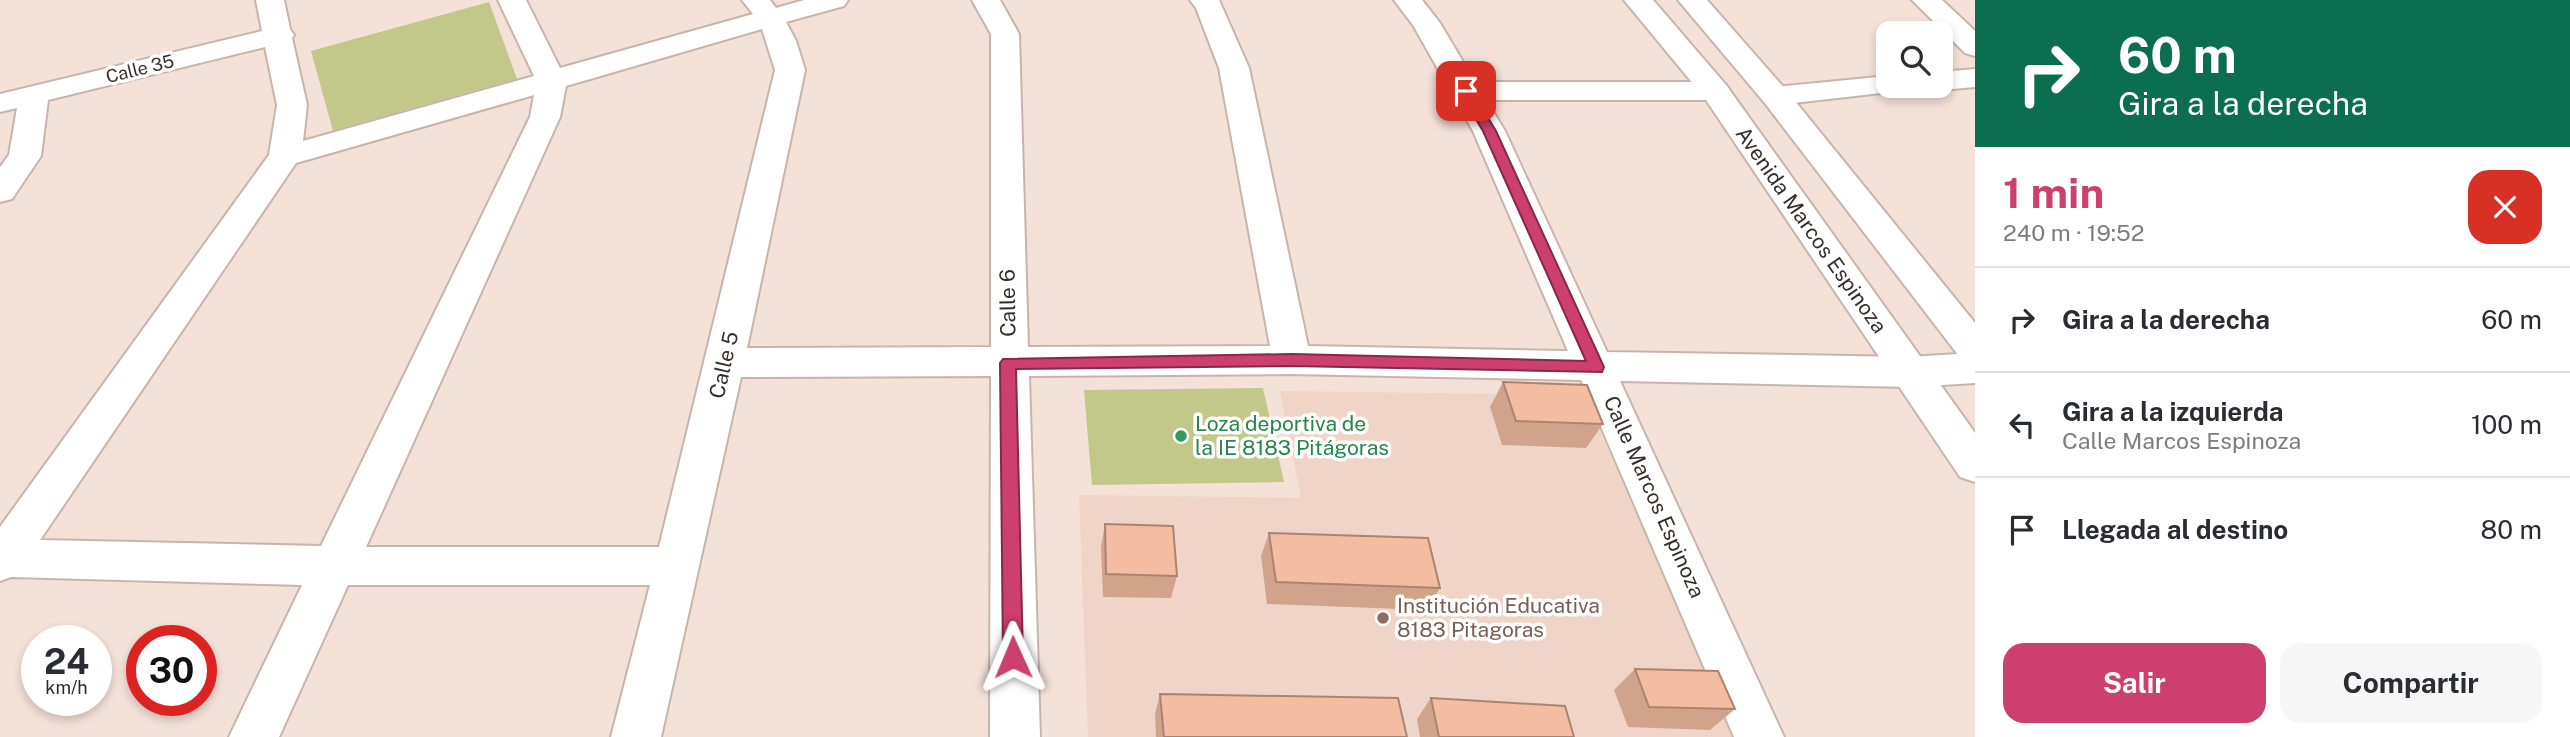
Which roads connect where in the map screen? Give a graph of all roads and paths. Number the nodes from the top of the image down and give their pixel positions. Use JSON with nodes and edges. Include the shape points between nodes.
{"nodes":[{"id":1,"x":270,"y":0,"type":"edge"},
{"id":2,"x":512,"y":0,"type":"edge"},
{"id":3,"x":834,"y":0,"type":"edge"},
{"id":4,"x":986,"y":0,"type":"edge"},
{"id":5,"x":1204,"y":0,"type":"edge"},
{"id":6,"x":1408,"y":0,"type":"edge"},
{"id":7,"x":1638,"y":0,"type":"edge"},
{"id":8,"x":1692,"y":0,"type":"edge"},
{"id":9,"x":1926,"y":0,"type":"edge"},
{"id":10,"x":764,"y":9,"type":"edge"},
{"id":11,"x":280,"y":34,"type":"junction"},
{"id":12,"x":1975,"y":47,"type":"edge"},
{"id":13,"x":1975,"y":78,"type":"edge"},
{"id":14,"x":1953,"y":80,"type":"edge"},
{"id":15,"x":552,"y":82,"type":"junction"},
{"id":16,"x":1876,"y":86,"type":"edge"},
{"id":17,"x":1466,"y":91,"type":"junction"},
{"id":18,"x":1715,"y":91,"type":"junction"},
{"id":19,"x":34,"y":95,"type":"junction"},
{"id":20,"x":1775,"y":96,"type":"junction"},
{"id":21,"x":0,"y":103,"type":"edge"},
{"id":22,"x":285,"y":156,"type":"junction"},
{"id":23,"x":0,"y":191,"type":"edge"},
{"id":24,"x":1975,"y":350,"type":"edge"},
{"id":25,"x":1292,"y":360,"type":"junction"},
{"id":26,"x":725,"y":363,"type":"junction"},
{"id":27,"x":1008,"y":363,"type":"junction"},
{"id":28,"x":1597,"y":367,"type":"junction"},
{"id":29,"x":1975,"y":369,"type":"edge"},
{"id":30,"x":1909,"y":372,"type":"junction"},
{"id":31,"x":1975,"y":466,"type":"edge"},
{"id":32,"x":1,"y":559,"type":"edge"},
{"id":33,"x":333,"y":566,"type":"junction"},
{"id":34,"x":675,"y":566,"type":"junction"},
{"id":35,"x":254,"y":737,"type":"edge"},
{"id":36,"x":636,"y":737,"type":"edge"},
{"id":37,"x":1014,"y":737,"type":"edge"},
{"id":38,"x":1759,"y":737,"type":"edge"}],
"edges":[{"from":1,"to":11,"type":"street"},
{"from":2,"to":15,"type":"street"},
{"from":3,"to":10,"type":"street"},
{"from":4,"to":27,"type":"street","name":"Calle 6","via":[[1005,34]]},
{"from":5,"to":25,"type":"street","via":[[1234,68]]},
{"from":6,"to":17,"type":"street","name":"Calle Marcos Espinoza"},
{"from":7,"to":18,"type":"street","name":"Avenida Marcos Espinoza"},
{"from":8,"to":20,"type":"street"},
{"from":9,"to":12,"type":"street"},
{"from":10,"to":15,"type":"street"},
{"from":10,"to":26,"type":"street","name":"Calle 5","via":[[785,43],[790,69]]},
{"from":11,"to":19,"type":"street","name":"Calle 35"},
{"from":11,"to":22,"type":"street","via":[[292,105]]},
{"from":13,"to":14,"type":"street"},
{"from":15,"to":22,"type":"street"},
{"from":15,"to":33,"type":"street","via":[[545,117]]},
{"from":16,"to":20,"type":"street"},
{"from":17,"to":18,"type":"street"},
{"from":17,"to":28,"type":"street","name":"Calle Marcos Espinoza","via":[[1489,131]]},
{"from":18,"to":30,"type":"street","name":"Avenida Marcos Espinoza"},
{"from":19,"to":21,"type":"street","name":"Calle 35"},
{"from":19,"to":23,"type":"street","via":[[24,156]]},
{"from":20,"to":24,"type":"street"},
{"from":22,"to":32,"type":"street"},
{"from":25,"to":27,"type":"street"},
{"from":25,"to":28,"type":"street"},
{"from":26,"to":27,"type":"street"},
{"from":26,"to":34,"type":"street","name":"Calle 5"},
{"from":27,"to":37,"type":"street","name":"Calle 6"},
{"from":28,"to":30,"type":"street"},
{"from":28,"to":38,"type":"street","name":"Calle Marcos Espinoza"},
{"from":29,"to":30,"type":"street"},
{"from":30,"to":31,"type":"street","name":"Avenida Marcos Espinoza"},
{"from":32,"to":33,"type":"street"},
{"from":33,"to":34,"type":"street"},
{"from":33,"to":35,"type":"street"},
{"from":34,"to":36,"type":"street","name":"Calle 5"}]}
